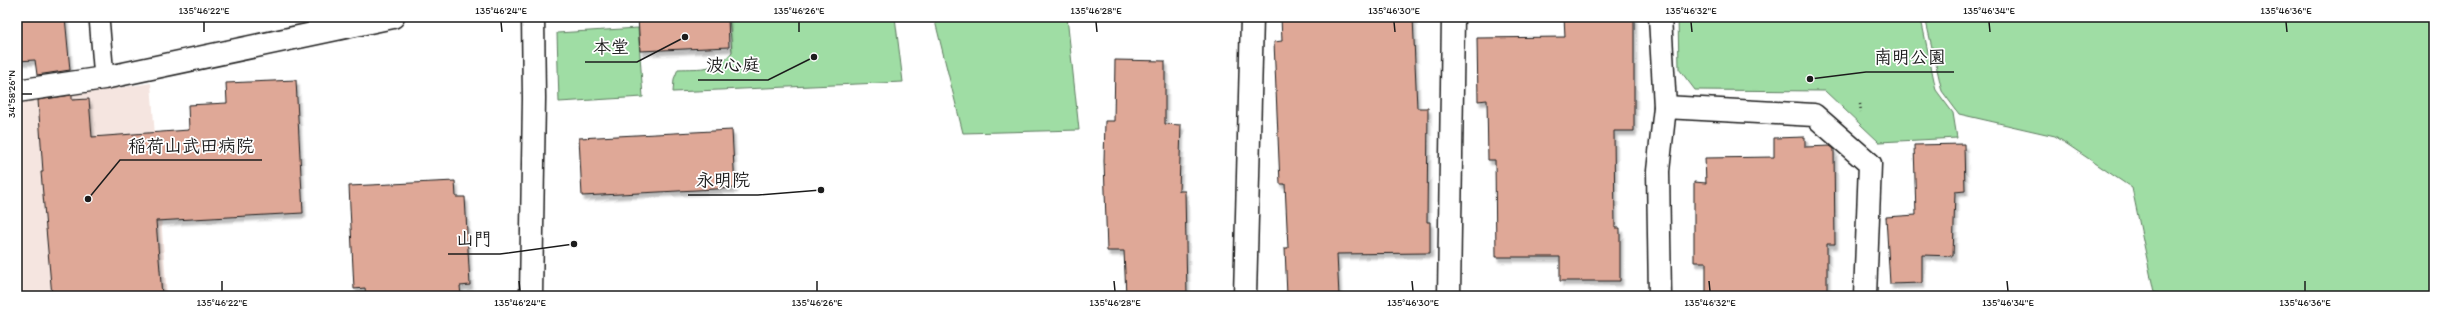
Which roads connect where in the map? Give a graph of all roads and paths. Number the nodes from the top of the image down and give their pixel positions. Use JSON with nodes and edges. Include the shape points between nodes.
{"nodes":[{"id":1,"x":99,"y":17,"type":"edge"},
{"id":2,"x":393,"y":17,"type":"edge"},
{"id":3,"x":1252,"y":17,"type":"edge"},
{"id":4,"x":1453,"y":17,"type":"edge"},
{"id":5,"x":1660,"y":17,"type":"edge"},
{"id":6,"x":532,"y":18,"type":"edge"},
{"id":7,"x":317,"y":24,"type":"edge"},
{"id":8,"x":104,"y":78,"type":"junction"},
{"id":9,"x":17,"y":90,"type":"edge"},
{"id":10,"x":1665,"y":107,"type":"junction"},
{"id":11,"x":531,"y":296,"type":"edge"},
{"id":12,"x":1245,"y":296,"type":"edge"},
{"id":13,"x":1449,"y":296,"type":"edge"},
{"id":14,"x":1660,"y":296,"type":"edge"},
{"id":15,"x":1865,"y":296,"type":"edge"}],
"edges":[{"from":1,"to":8,"type":"lane"},
{"from":2,"to":7,"type":"street"},
{"from":3,"to":12,"type":"street"},
{"from":4,"to":13,"type":"street"},
{"from":5,"to":10,"type":"street"},
{"from":6,"to":11,"type":"street","via":[[534,98]]},
{"from":7,"to":8,"type":"street"},
{"from":8,"to":9,"type":"street"},
{"from":10,"to":14,"type":"street","via":[[1658,171]]},
{"from":10,"to":15,"type":"street","via":[[1814,115],[1870,164]]}]}
